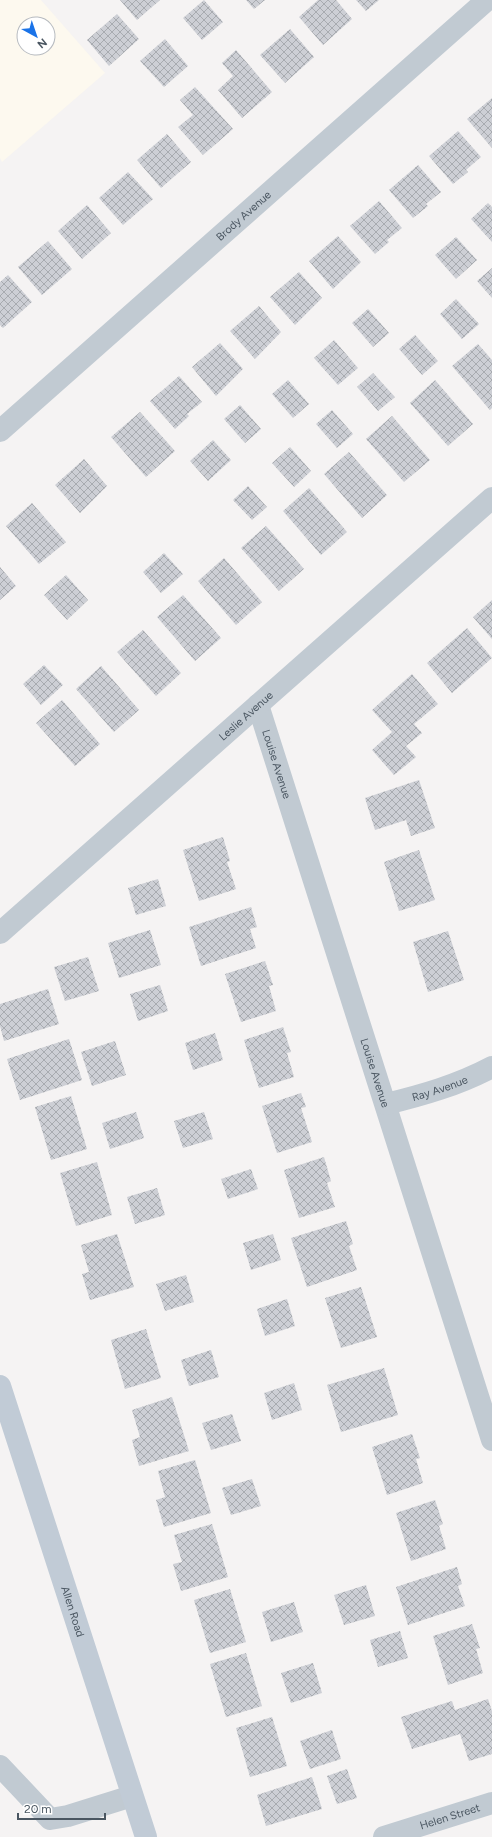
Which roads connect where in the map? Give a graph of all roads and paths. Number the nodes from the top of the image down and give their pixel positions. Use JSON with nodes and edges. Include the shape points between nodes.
{"nodes":[{"id":1,"x":487,"y":0,"type":"edge"},
{"id":2,"x":0,"y":431,"type":"edge"},
{"id":3,"x":492,"y":498,"type":"edge"},
{"id":4,"x":258,"y":705,"type":"junction"},
{"id":5,"x":0,"y":933,"type":"edge"},
{"id":6,"x":492,"y":1067,"type":"edge"},
{"id":7,"x":386,"y":1104,"type":"junction"},
{"id":8,"x":0,"y":1386,"type":"edge"},
{"id":9,"x":492,"y":1440,"type":"edge"},
{"id":10,"x":0,"y":1766,"type":"edge"},
{"id":11,"x":132,"y":1796,"type":"junction"},
{"id":12,"x":492,"y":1803,"type":"edge"},
{"id":13,"x":146,"y":1837,"type":"edge"},
{"id":14,"x":384,"y":1837,"type":"edge"}],
"edges":[{"from":1,"to":2,"type":"street","name":"Brody Avenue"},
{"from":3,"to":4,"type":"street","name":"Leslie Avenue"},
{"from":4,"to":5,"type":"street","name":"Leslie Avenue"},
{"from":4,"to":7,"type":"street","name":"Louise Avenue"},
{"from":6,"to":7,"type":"street","name":"Ray Avenue","via":[[468,1079],[426,1094]]},
{"from":7,"to":9,"type":"street","name":"Louise Avenue"},
{"from":8,"to":11,"type":"main road","name":"Allen Road"},
{"from":10,"to":11,"type":"street","via":[[50,1819]]},
{"from":11,"to":13,"type":"main road","name":"Allen Road"},
{"from":12,"to":14,"type":"street","name":"Helen Street"}]}
